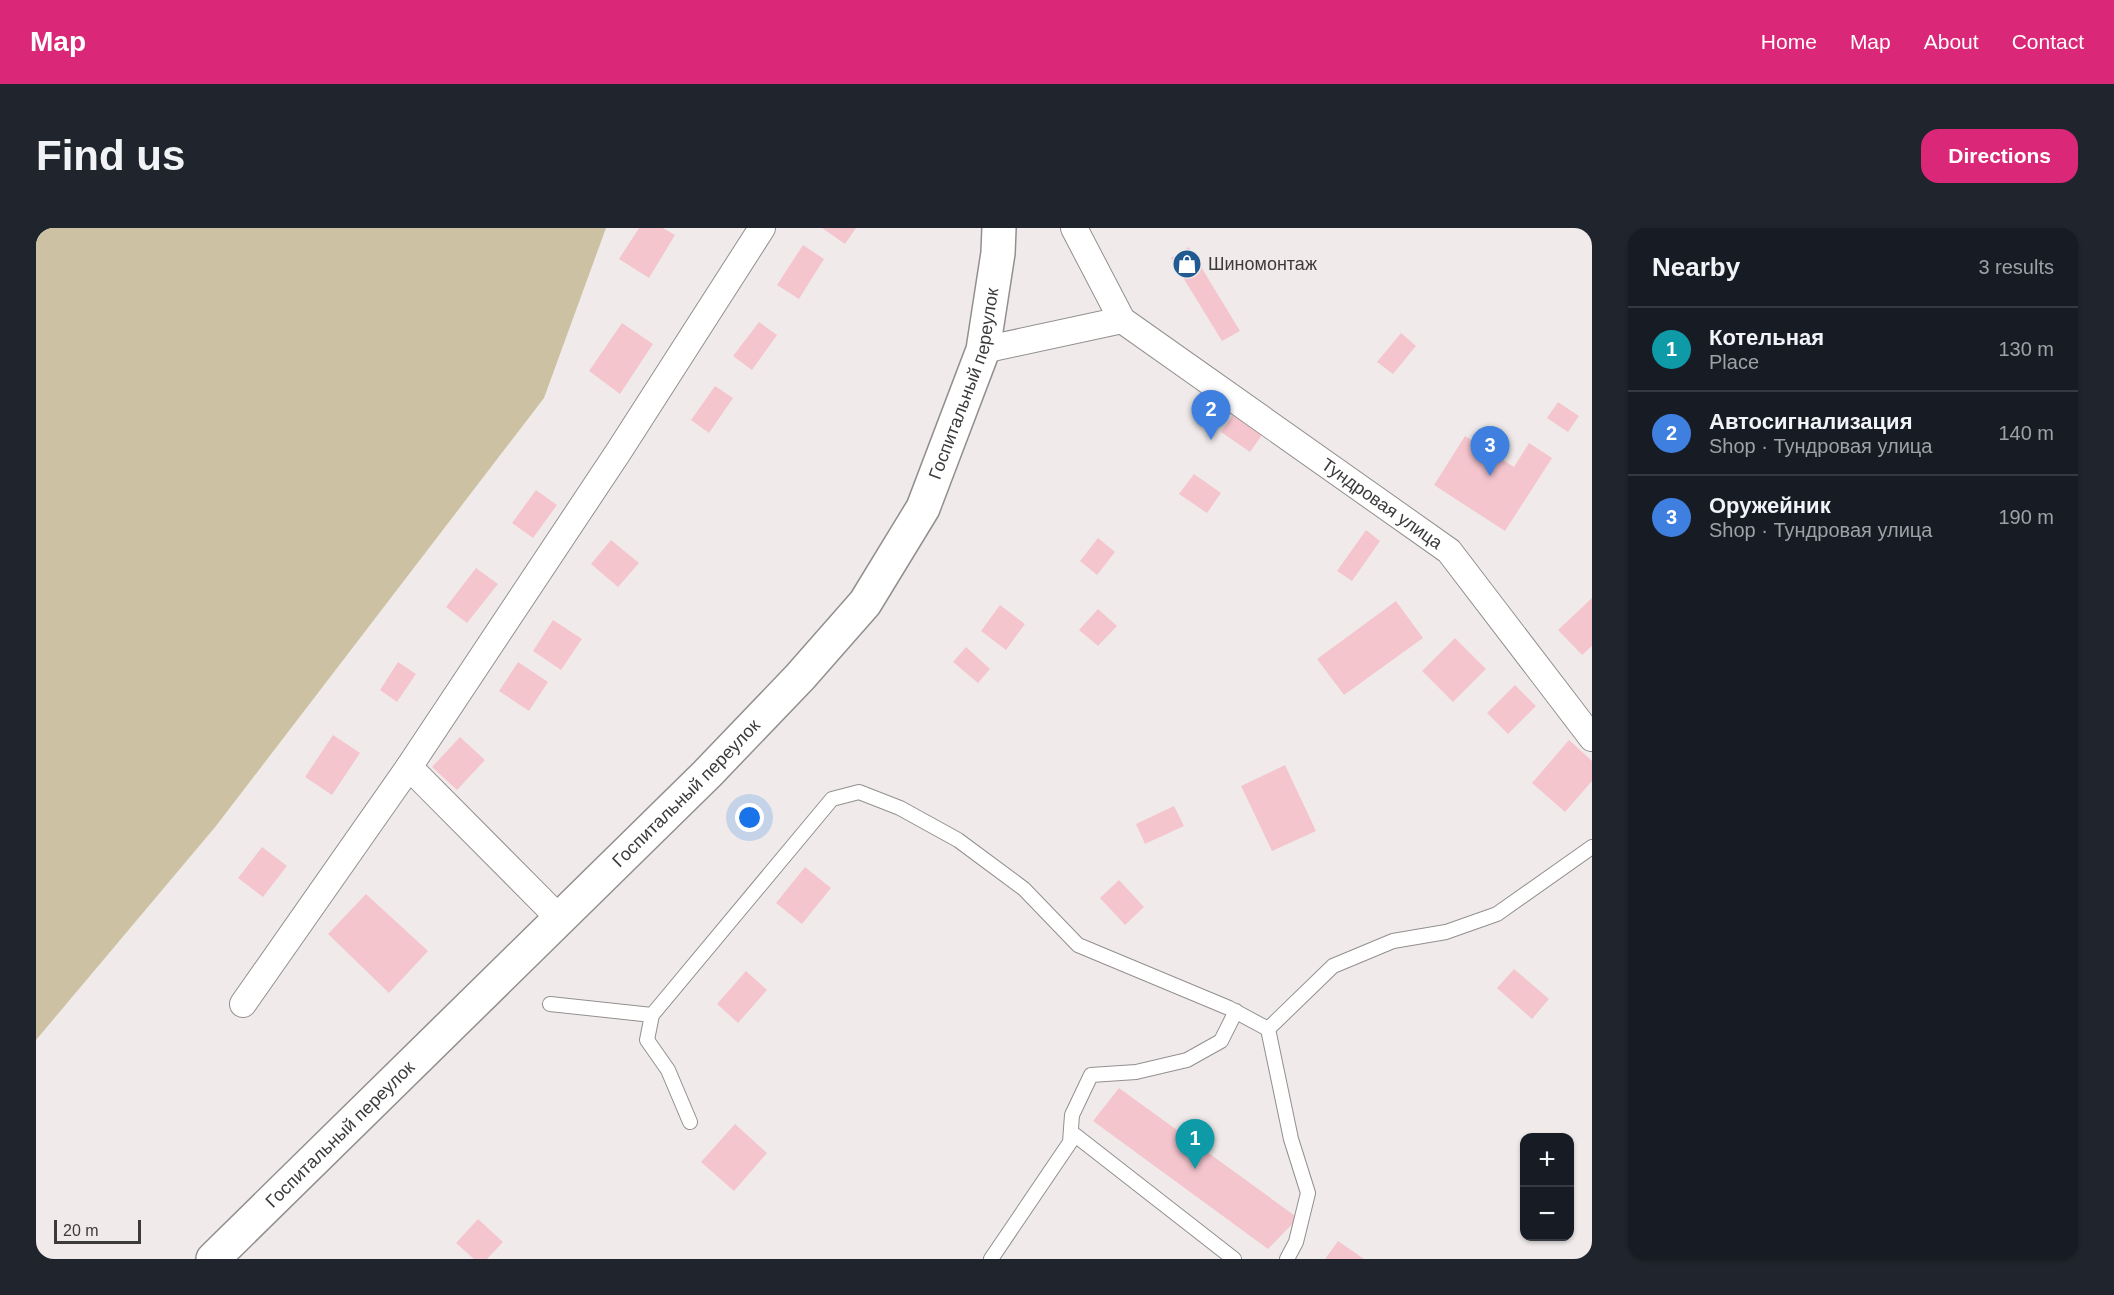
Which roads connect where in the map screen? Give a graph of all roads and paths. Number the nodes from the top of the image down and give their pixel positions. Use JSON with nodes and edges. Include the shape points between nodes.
{"nodes":[{"id":1,"x":762,"y":228,"type":"edge"},
{"id":2,"x":999,"y":228,"type":"edge"},
{"id":3,"x":1074,"y":228,"type":"edge"},
{"id":4,"x":1122,"y":320,"type":"junction"},
{"id":5,"x":983,"y":350,"type":"junction"},
{"id":6,"x":1590,"y":731,"type":"edge"},
{"id":7,"x":408,"y":767,"type":"junction"},
{"id":8,"x":1592,"y":847,"type":"edge"},
{"id":9,"x":561,"y":920,"type":"junction"},
{"id":10,"x":243,"y":1004,"type":"dead end"},
{"id":11,"x":550,"y":1004,"type":"dead end"},
{"id":12,"x":1236,"y":1011,"type":"junction"},
{"id":13,"x":652,"y":1015,"type":"junction"},
{"id":14,"x":1268,"y":1029,"type":"junction"},
{"id":15,"x":690,"y":1122,"type":"dead end"},
{"id":16,"x":1070,"y":1142,"type":"junction"},
{"id":17,"x":213,"y":1259,"type":"edge"},
{"id":18,"x":991,"y":1259,"type":"edge"},
{"id":19,"x":1234,"y":1259,"type":"edge"},
{"id":20,"x":1287,"y":1259,"type":"edge"}],
"edges":[{"from":1,"to":7,"type":"street"},
{"from":2,"to":5,"type":"main road","name":"Госпитальный переулок"},
{"from":3,"to":4,"type":"street","name":"Тундровая улица"},
{"from":4,"to":5,"type":"street"},
{"from":4,"to":6,"type":"street","name":"Тундровая улица","via":[[1449,551]]},
{"from":5,"to":9,"type":"main road","name":"Госпитальный переулок","via":[[923,508],[865,603],[785,694]]},
{"from":7,"to":9,"type":"street"},
{"from":7,"to":10,"type":"street"},
{"from":8,"to":14,"type":"lane","via":[[1497,915],[1446,932],[1393,941],[1334,966]]},
{"from":9,"to":17,"type":"main road","name":"Госпитальный переулок"},
{"from":11,"to":13,"type":"lane"},
{"from":12,"to":13,"type":"lane","via":[[1078,945],[1024,889],[958,840],[900,808],[859,792],[832,799]]},
{"from":12,"to":14,"type":"lane"},
{"from":12,"to":16,"type":"lane","via":[[1221,1041],[1187,1060],[1136,1072],[1092,1076],[1072,1115]]},
{"from":13,"to":15,"type":"lane","via":[[647,1040],[668,1070]]},
{"from":14,"to":20,"type":"lane","via":[[1291,1139],[1308,1193],[1296,1242]]},
{"from":16,"to":18,"type":"lane"},
{"from":16,"to":19,"type":"lane","via":[[1075,1135]]}]}
